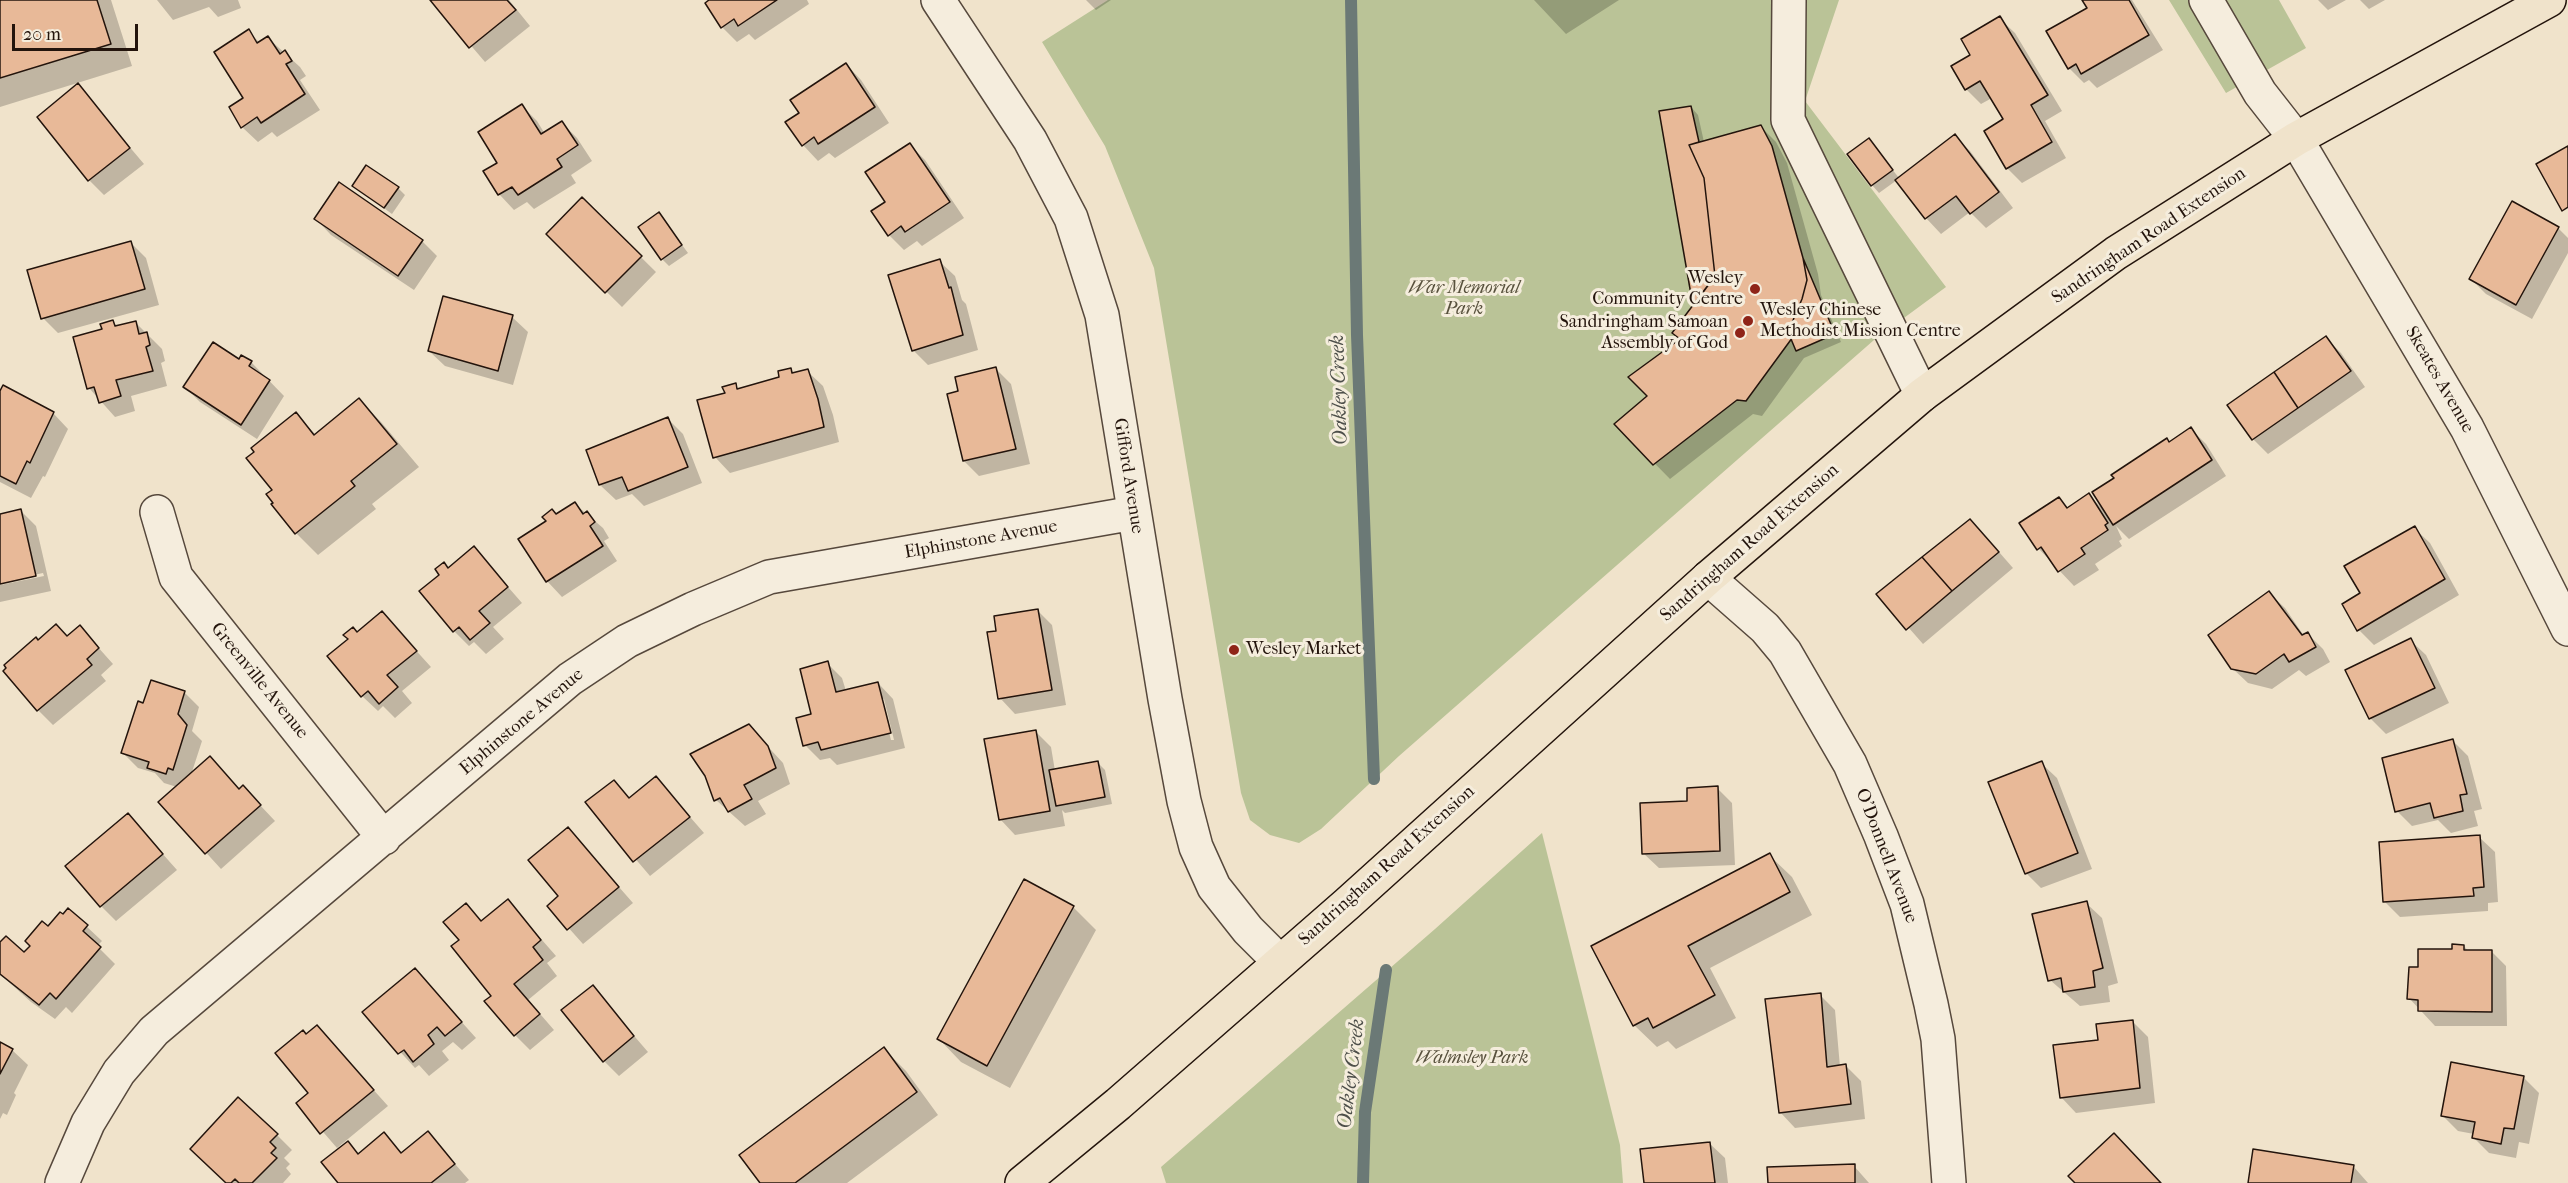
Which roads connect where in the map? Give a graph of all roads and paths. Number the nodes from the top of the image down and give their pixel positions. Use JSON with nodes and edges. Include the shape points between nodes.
{"nodes":[{"id":1,"x":938,"y":0,"type":"edge"},
{"id":2,"x":1790,"y":0,"type":"edge"},
{"id":3,"x":2206,"y":0,"type":"edge"},
{"id":4,"x":2549,"y":0,"type":"edge"},
{"id":5,"x":2296,"y":139,"type":"junction"},
{"id":6,"x":1922,"y":394,"type":"junction"},
{"id":7,"x":157,"y":512,"type":"dead end"},
{"id":8,"x":1134,"y":513,"type":"junction"},
{"id":9,"x":1708,"y":578,"type":"junction"},
{"id":10,"x":2568,"y":629,"type":"edge"},
{"id":11,"x":384,"y":838,"type":"junction"},
{"id":12,"x":1279,"y":961,"type":"junction"},
{"id":13,"x":62,"y":1183,"type":"edge"},
{"id":14,"x":1022,"y":1183,"type":"edge"},
{"id":15,"x":1949,"y":1183,"type":"edge"}],
"edges":[{"from":1,"to":8,"type":"street","name":"Gifford Avenue","via":[[1030,140],[1071,218],[1102,315]]},
{"from":2,"to":6,"type":"street","via":[[1788,120]]},
{"from":3,"to":5,"type":"street","name":"Skeates Avenue","via":[[2260,93]]},
{"from":4,"to":5,"type":"main road","name":"Sandringham Road Extension"},
{"from":5,"to":6,"type":"main road","name":"Sandringham Road Extension","via":[[2116,253]]},
{"from":5,"to":10,"type":"street","name":"Skeates Avenue","via":[[2467,428]]},
{"from":6,"to":9,"type":"main road","name":"Sandringham Road Extension"},
{"from":7,"to":11,"type":"street","name":"Greenville Avenue","via":[[176,577]]},
{"from":8,"to":11,"type":"street","name":"Elphinstone Avenue","via":[[769,578],[693,609],[627,640],[570,679]]},
{"from":8,"to":12,"type":"street","name":"Gifford Avenue","via":[[1184,801],[1196,847],[1214,887]]},
{"from":9,"to":12,"type":"main road","name":"Sandringham Road Extension"},
{"from":9,"to":15,"type":"street","name":"O'Donnell Avenue","via":[[1785,651],[1850,764],[1881,836],[1907,904],[1927,980],[1938,1039]]},
{"from":11,"to":13,"type":"street","name":"Elphinstone Avenue","via":[[153,1031],[118,1072],[88,1123]]},
{"from":12,"to":14,"type":"main road","name":"Sandringham Road Extension","via":[[1119,1104]]}]}
